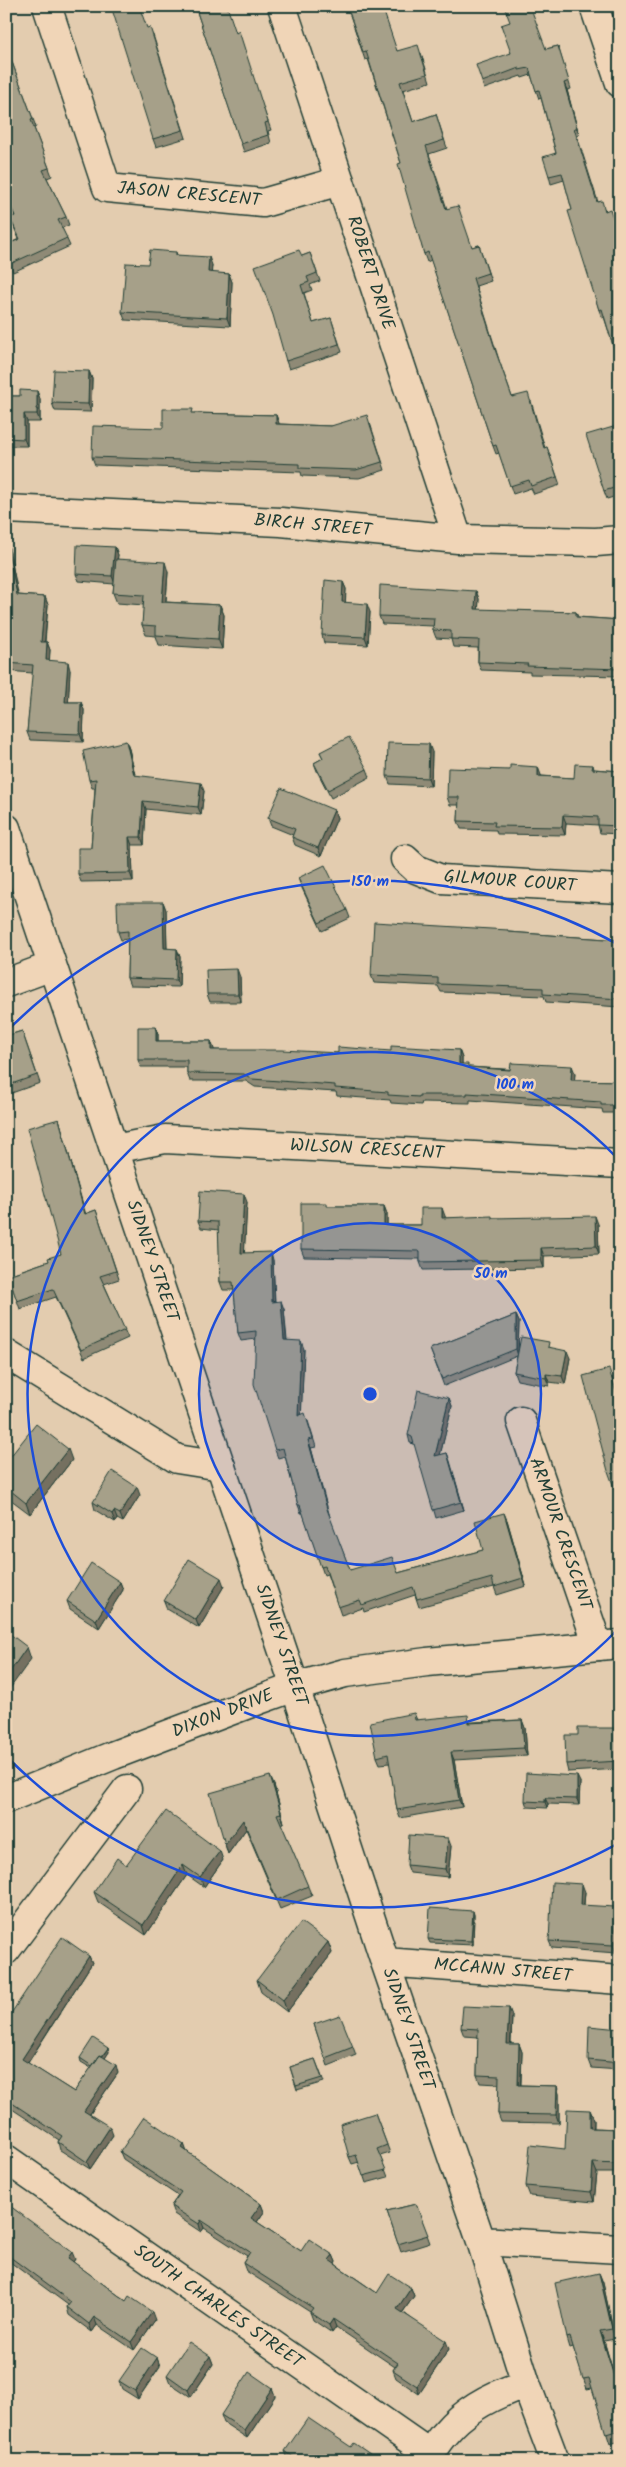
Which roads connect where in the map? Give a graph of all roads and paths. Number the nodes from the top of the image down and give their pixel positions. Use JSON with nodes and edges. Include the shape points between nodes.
{"nodes":[{"id":1,"x":47,"y":6,"type":"edge"},
{"id":2,"x":282,"y":6,"type":"edge"},
{"id":3,"x":594,"y":6,"type":"edge"},
{"id":4,"x":620,"y":83,"type":"edge"},
{"id":5,"x":340,"y":181,"type":"junction"},
{"id":6,"x":6,"y":508,"type":"edge"},
{"id":7,"x":458,"y":539,"type":"junction"},
{"id":8,"x":620,"y":540,"type":"edge"},
{"id":9,"x":6,"y":828,"type":"edge"},
{"id":10,"x":405,"y":859,"type":"dead end"},
{"id":11,"x":620,"y":889,"type":"edge"},
{"id":12,"x":52,"y":966,"type":"junction"},
{"id":13,"x":6,"y":983,"type":"edge"},
{"id":14,"x":114,"y":1149,"type":"junction"},
{"id":15,"x":620,"y":1164,"type":"edge"},
{"id":16,"x":6,"y":1354,"type":"edge"},
{"id":17,"x":521,"y":1421,"type":"dead end"},
{"id":18,"x":221,"y":1466,"type":"junction"},
{"id":19,"x":609,"y":1645,"type":"edge"},
{"id":20,"x":295,"y":1687,"type":"junction"},
{"id":21,"x":128,"y":1789,"type":"dead end"},
{"id":22,"x":6,"y":1799,"type":"edge"},
{"id":23,"x":6,"y":1950,"type":"edge"},
{"id":24,"x":386,"y":1962,"type":"junction"},
{"id":25,"x":620,"y":1980,"type":"edge"},
{"id":26,"x":6,"y":2159,"type":"edge"},
{"id":27,"x":481,"y":2241,"type":"junction"},
{"id":28,"x":620,"y":2250,"type":"edge"},
{"id":29,"x":526,"y":2384,"type":"junction"},
{"id":30,"x":428,"y":2458,"type":"edge"},
{"id":31,"x":555,"y":2461,"type":"edge"}],
"edges":[{"from":1,"to":5,"type":"street","name":"JASON CRESCENT","via":[[107,188],[263,203]]},
{"from":2,"to":5,"type":"street","name":"ROBERT DRIVE"},
{"from":3,"to":4,"type":"street"},
{"from":5,"to":7,"type":"street","name":"ROBERT DRIVE"},
{"from":6,"to":7,"type":"street","name":"BIRCH STREET","via":[[281,522]]},
{"from":7,"to":8,"type":"street","name":"BIRCH STREET"},
{"from":9,"to":12,"type":"street","name":"SIDNEY STREET"},
{"from":10,"to":11,"type":"street","name":"GILMOUR COURT","via":[[416,869],[440,879]]},
{"from":12,"to":13,"type":"street"},
{"from":12,"to":14,"type":"street","name":"SIDNEY STREET"},
{"from":14,"to":15,"type":"street","name":"WILSON CRESCENT","via":[[165,1139]]},
{"from":14,"to":18,"type":"street","name":"SIDNEY STREET"},
{"from":16,"to":18,"type":"street","via":[[177,1459]]},
{"from":17,"to":19,"type":"street","name":"ARMOUR CRESCENT"},
{"from":18,"to":20,"type":"street","name":"SIDNEY STREET"},
{"from":19,"to":20,"type":"street","name":"DIXON DRIVE","via":[[346,1673]]},
{"from":20,"to":22,"type":"street","name":"DIXON DRIVE"},
{"from":20,"to":24,"type":"street","name":"SIDNEY STREET"},
{"from":21,"to":23,"type":"street"},
{"from":24,"to":25,"type":"street","name":"MCCANN STREET"},
{"from":24,"to":27,"type":"street","name":"SIDNEY STREET"},
{"from":26,"to":30,"type":"street","name":"SOUTH CHARLES STREET"},
{"from":27,"to":28,"type":"street"},
{"from":27,"to":29,"type":"street","name":"SIDNEY STREET"},
{"from":29,"to":30,"type":"street","via":[[503,2391],[463,2415]]},
{"from":29,"to":31,"type":"street","name":"SIDNEY STREET"}]}
